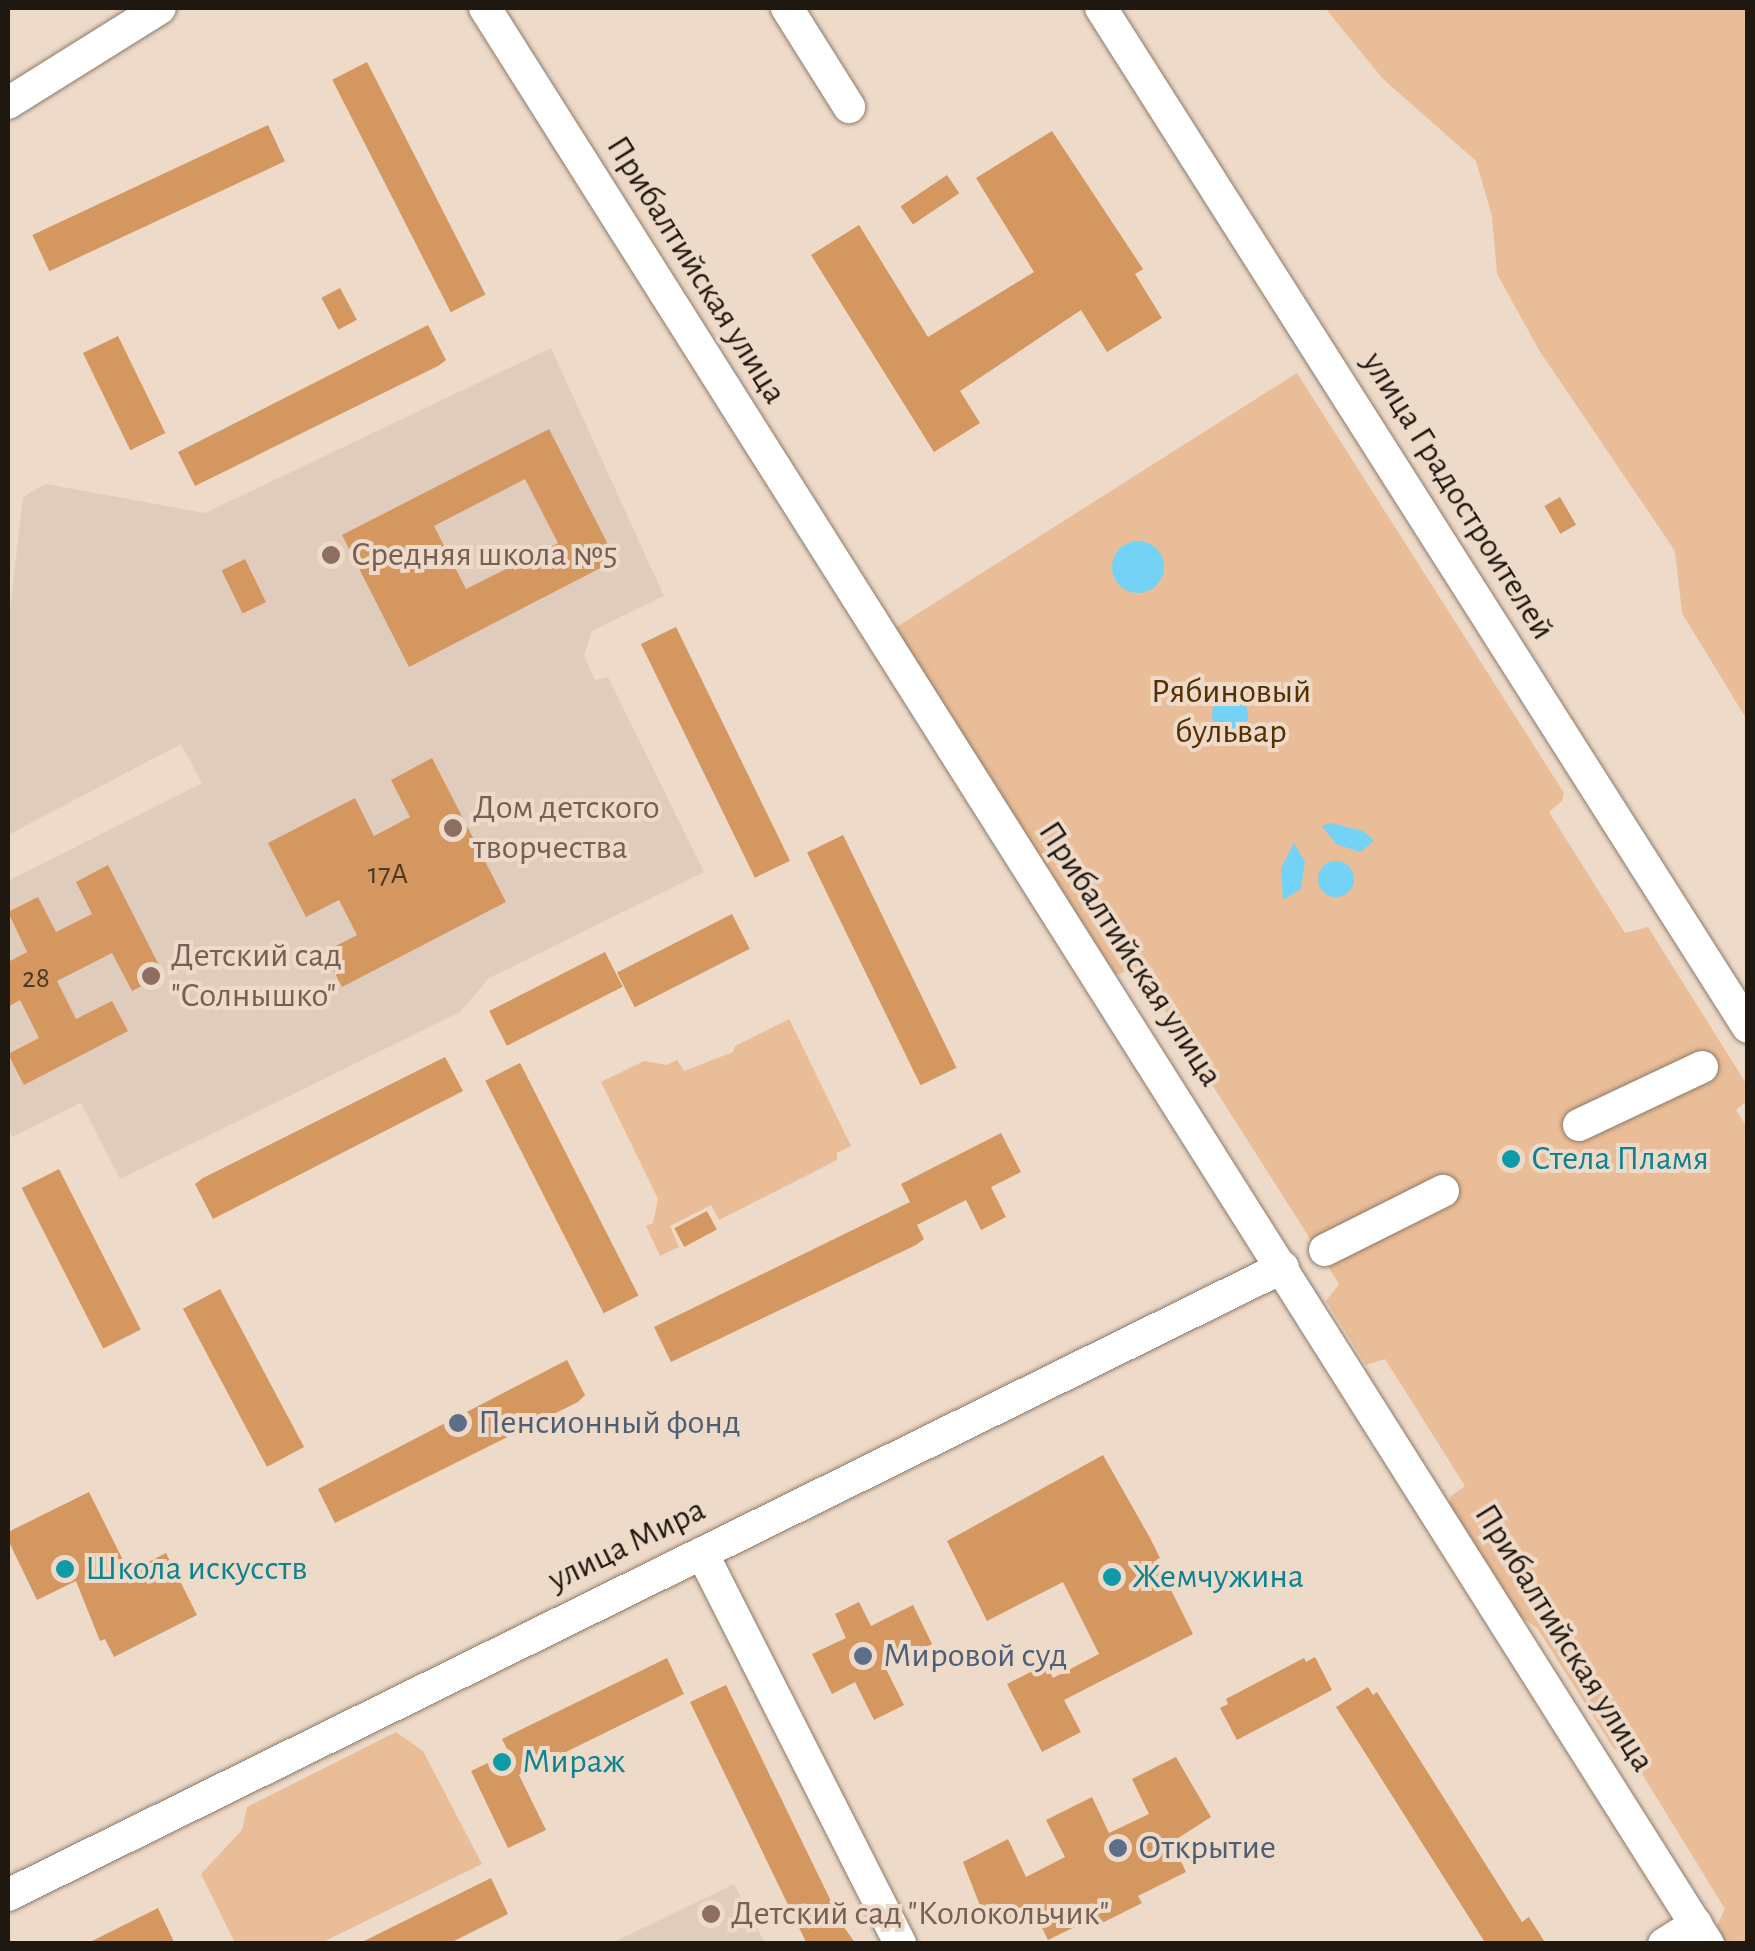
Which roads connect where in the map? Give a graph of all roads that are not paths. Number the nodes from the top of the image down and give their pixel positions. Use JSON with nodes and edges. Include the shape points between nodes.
{"nodes":[{"id":1,"x":160,"y":8,"type":"edge"},
{"id":2,"x":485,"y":8,"type":"edge"},
{"id":3,"x":787,"y":8,"type":"edge"},
{"id":4,"x":1101,"y":8,"type":"edge"},
{"id":5,"x":8,"y":103,"type":"edge"},
{"id":6,"x":849,"y":107,"type":"dead end"},
{"id":7,"x":1748,"y":1027,"type":"edge"},
{"id":8,"x":1702,"y":1067,"type":"dead end"},
{"id":9,"x":1579,"y":1125,"type":"dead end"},
{"id":10,"x":1443,"y":1191,"type":"dead end"},
{"id":11,"x":1325,"y":1250,"type":"dead end"},
{"id":12,"x":1283,"y":1267,"type":"junction"},
{"id":13,"x":702,"y":1552,"type":"junction"},
{"id":14,"x":8,"y":1895,"type":"edge"},
{"id":15,"x":1702,"y":1934,"type":"edge"},
{"id":16,"x":900,"y":1944,"type":"edge"},
{"id":17,"x":1664,"y":1944,"type":"edge"}],
"edges":[{"from":1,"to":5,"type":"street"},
{"from":2,"to":12,"type":"street","name":"Прибалтийская улица"},
{"from":3,"to":6,"type":"street"},
{"from":4,"to":7,"type":"street","name":"улица Градостроителей"},
{"from":8,"to":9,"type":"street"},
{"from":10,"to":11,"type":"street"},
{"from":12,"to":13,"type":"street","name":"улица Мира"},
{"from":12,"to":15,"type":"street","name":"Прибалтийская улица"},
{"from":13,"to":14,"type":"street","name":"улица Мира"},
{"from":13,"to":16,"type":"street"},
{"from":15,"to":17,"type":"street"}]}
